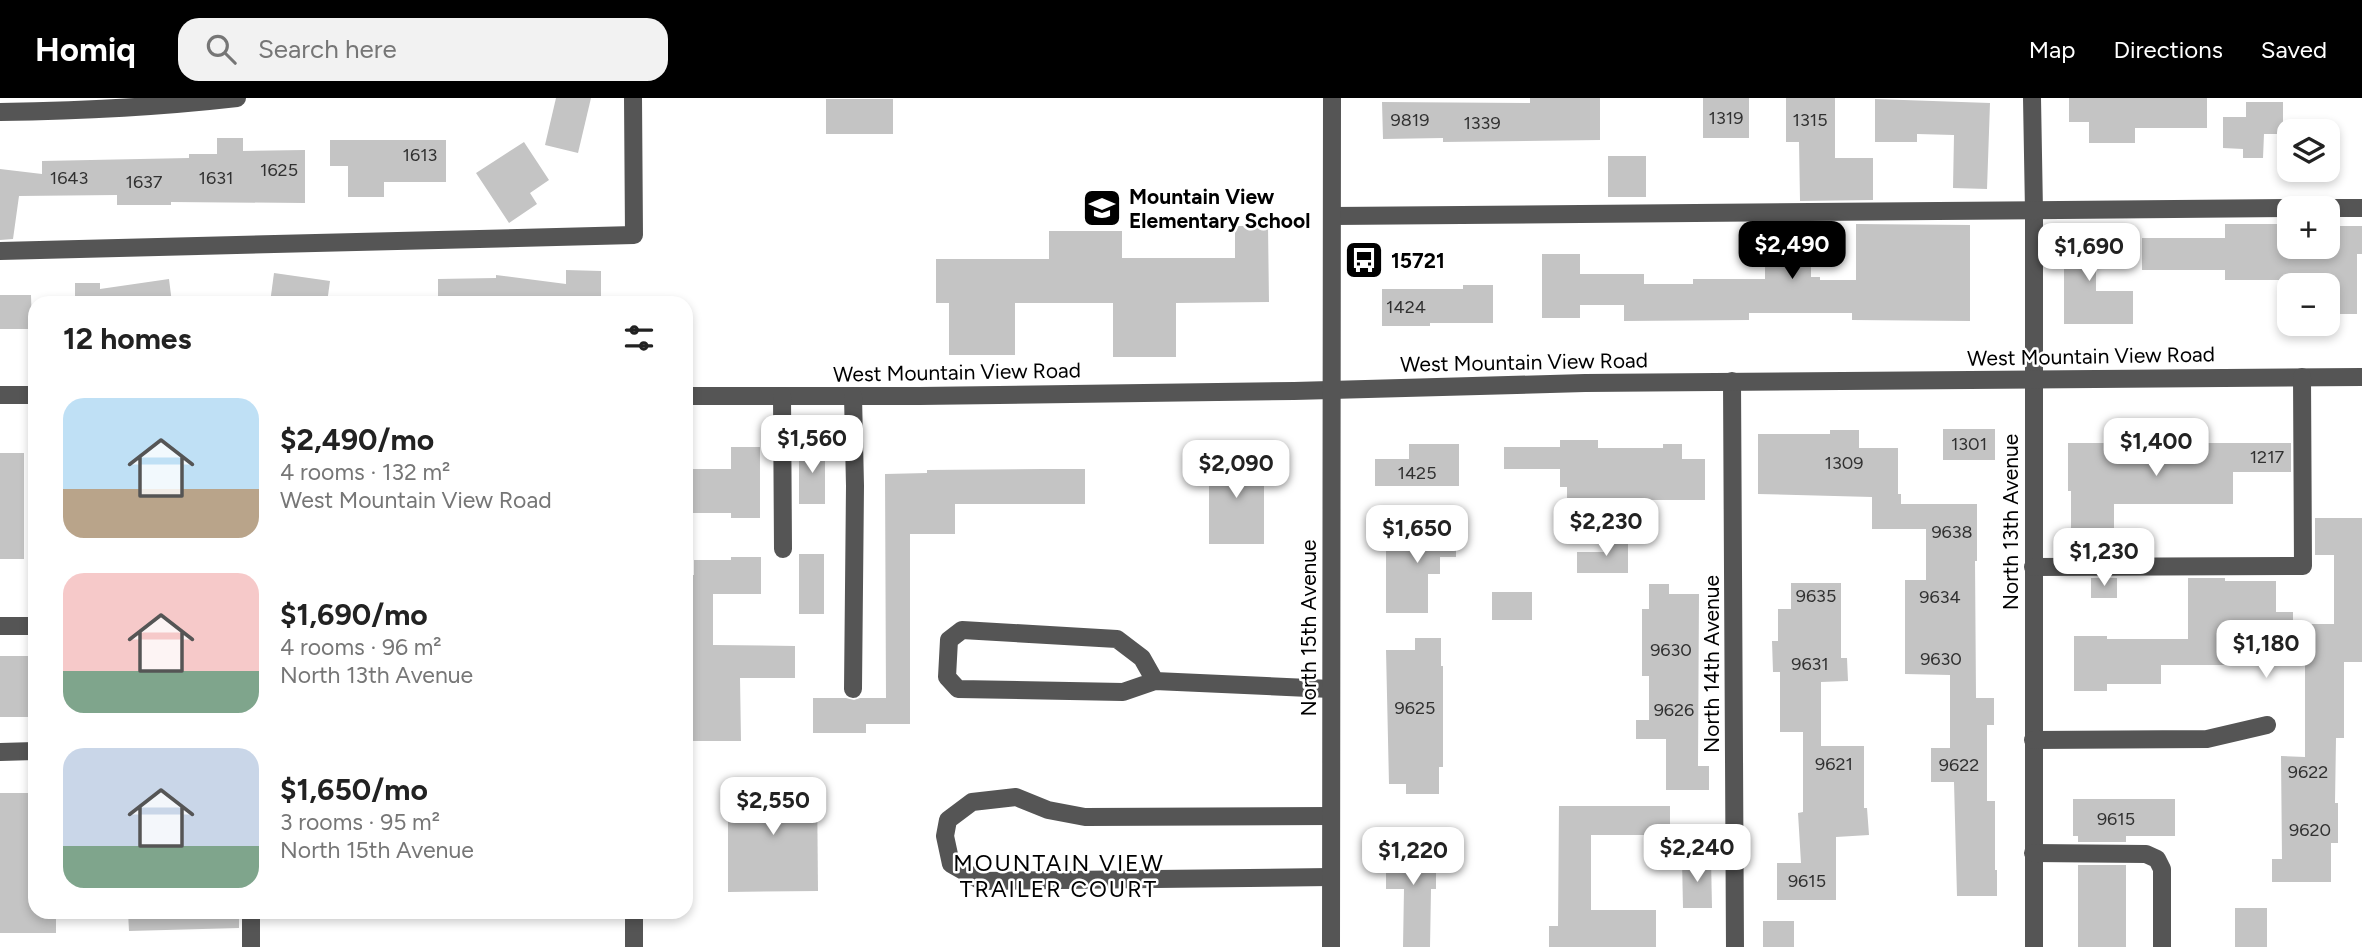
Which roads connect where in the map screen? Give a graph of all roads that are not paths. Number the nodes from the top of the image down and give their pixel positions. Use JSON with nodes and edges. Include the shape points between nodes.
{"nodes":[{"id":1,"x":237,"y":98,"type":"edge"},
{"id":2,"x":633,"y":98,"type":"edge"},
{"id":3,"x":1332,"y":98,"type":"edge"},
{"id":4,"x":2032,"y":98,"type":"edge"},
{"id":5,"x":0,"y":113,"type":"edge"},
{"id":6,"x":2277,"y":208,"type":"edge"},
{"id":7,"x":2340,"y":208,"type":"edge"},
{"id":8,"x":2362,"y":208,"type":"edge"},
{"id":9,"x":2034,"y":211,"type":"junction"},
{"id":10,"x":1333,"y":216,"type":"junction"},
{"id":11,"x":0,"y":251,"type":"edge"},
{"id":12,"x":2302,"y":377,"type":"junction"},
{"id":13,"x":2362,"y":377,"type":"edge"},
{"id":14,"x":2033,"y":380,"type":"junction"},
{"id":15,"x":1732,"y":381,"type":"junction"},
{"id":16,"x":1331,"y":389,"type":"junction"},
{"id":17,"x":0,"y":395,"type":"edge"},
{"id":18,"x":28,"y":395,"type":"edge"},
{"id":19,"x":693,"y":396,"type":"edge"},
{"id":20,"x":782,"y":396,"type":"junction"},
{"id":21,"x":853,"y":396,"type":"junction"},
{"id":22,"x":783,"y":549,"type":"dead end"},
{"id":23,"x":2033,"y":567,"type":"junction"},
{"id":24,"x":0,"y":626,"type":"edge"},
{"id":25,"x":28,"y":626,"type":"edge"},
{"id":26,"x":1154,"y":681,"type":"junction"},
{"id":27,"x":853,"y":689,"type":"dead end"},
{"id":28,"x":1331,"y":689,"type":"junction"},
{"id":29,"x":2267,"y":725,"type":"dead end"},
{"id":30,"x":2033,"y":740,"type":"junction"},
{"id":31,"x":28,"y":751,"type":"edge"},
{"id":32,"x":0,"y":752,"type":"edge"},
{"id":33,"x":1331,"y":816,"type":"junction"},
{"id":34,"x":2033,"y":853,"type":"junction"},
{"id":35,"x":1331,"y":877,"type":"junction"},
{"id":36,"x":251,"y":919,"type":"edge"},
{"id":37,"x":634,"y":919,"type":"edge"},
{"id":38,"x":251,"y":947,"type":"edge"},
{"id":39,"x":634,"y":947,"type":"edge"},
{"id":40,"x":1331,"y":947,"type":"edge"},
{"id":41,"x":1735,"y":947,"type":"edge"},
{"id":42,"x":2034,"y":947,"type":"edge"},
{"id":43,"x":2162,"y":947,"type":"edge"}],
"edges":[{"from":1,"to":5,"type":"street","via":[[170,106]]},
{"from":2,"to":11,"type":"street","via":[[634,235]]},
{"from":3,"to":10,"type":"street","name":"North 15th Avenue"},
{"from":4,"to":9,"type":"street","name":"North 13th Avenue"},
{"from":6,"to":9,"type":"street"},
{"from":7,"to":8,"type":"street"},
{"from":9,"to":10,"type":"street"},
{"from":9,"to":14,"type":"street","name":"North 13th Avenue"},
{"from":10,"to":16,"type":"street","name":"North 15th Avenue"},
{"from":12,"to":13,"type":"street","name":"West Mountain View Road"},
{"from":12,"to":14,"type":"street","name":"West Mountain View Road"},
{"from":12,"to":23,"type":"street","via":[[2303,566]]},
{"from":14,"to":15,"type":"street","name":"West Mountain View Road"},
{"from":14,"to":23,"type":"street","name":"North 13th Avenue"},
{"from":15,"to":16,"type":"street","name":"West Mountain View Road"},
{"from":15,"to":41,"type":"street","name":"North 14th Avenue"},
{"from":16,"to":21,"type":"street","name":"West Mountain View Road"},
{"from":16,"to":28,"type":"street","name":"North 15th Avenue"},
{"from":17,"to":18,"type":"street"},
{"from":19,"to":20,"type":"street","name":"West Mountain View Road"},
{"from":20,"to":21,"type":"street","name":"West Mountain View Road"},
{"from":20,"to":22,"type":"street"},
{"from":21,"to":27,"type":"street"},
{"from":23,"to":30,"type":"street","name":"North 13th Avenue"},
{"from":24,"to":25,"type":"street"},
{"from":26,"to":26,"type":"street","via":[[1142,658],[1117,639],[962,630],[949,640],[947,677],[958,689],[1124,692]]},
{"from":26,"to":28,"type":"street"},
{"from":28,"to":33,"type":"street","name":"North 15th Avenue"},
{"from":29,"to":30,"type":"street","via":[[2207,739]]},
{"from":30,"to":34,"type":"street","name":"North 13th Avenue"},
{"from":31,"to":32,"type":"street"},
{"from":33,"to":35,"type":"street","name":"North 15th Avenue"},
{"from":33,"to":35,"type":"street","via":[[1085,817],[1048,810],[1016,797],[972,802],[948,820],[945,836],[951,864],[981,881]]},
{"from":34,"to":42,"type":"street","name":"North 13th Avenue"},
{"from":34,"to":43,"type":"street","via":[[2146,854],[2157,859],[2162,869]]},
{"from":35,"to":40,"type":"street","name":"North 15th Avenue"},
{"from":36,"to":38,"type":"street"},
{"from":37,"to":39,"type":"street"}]}
